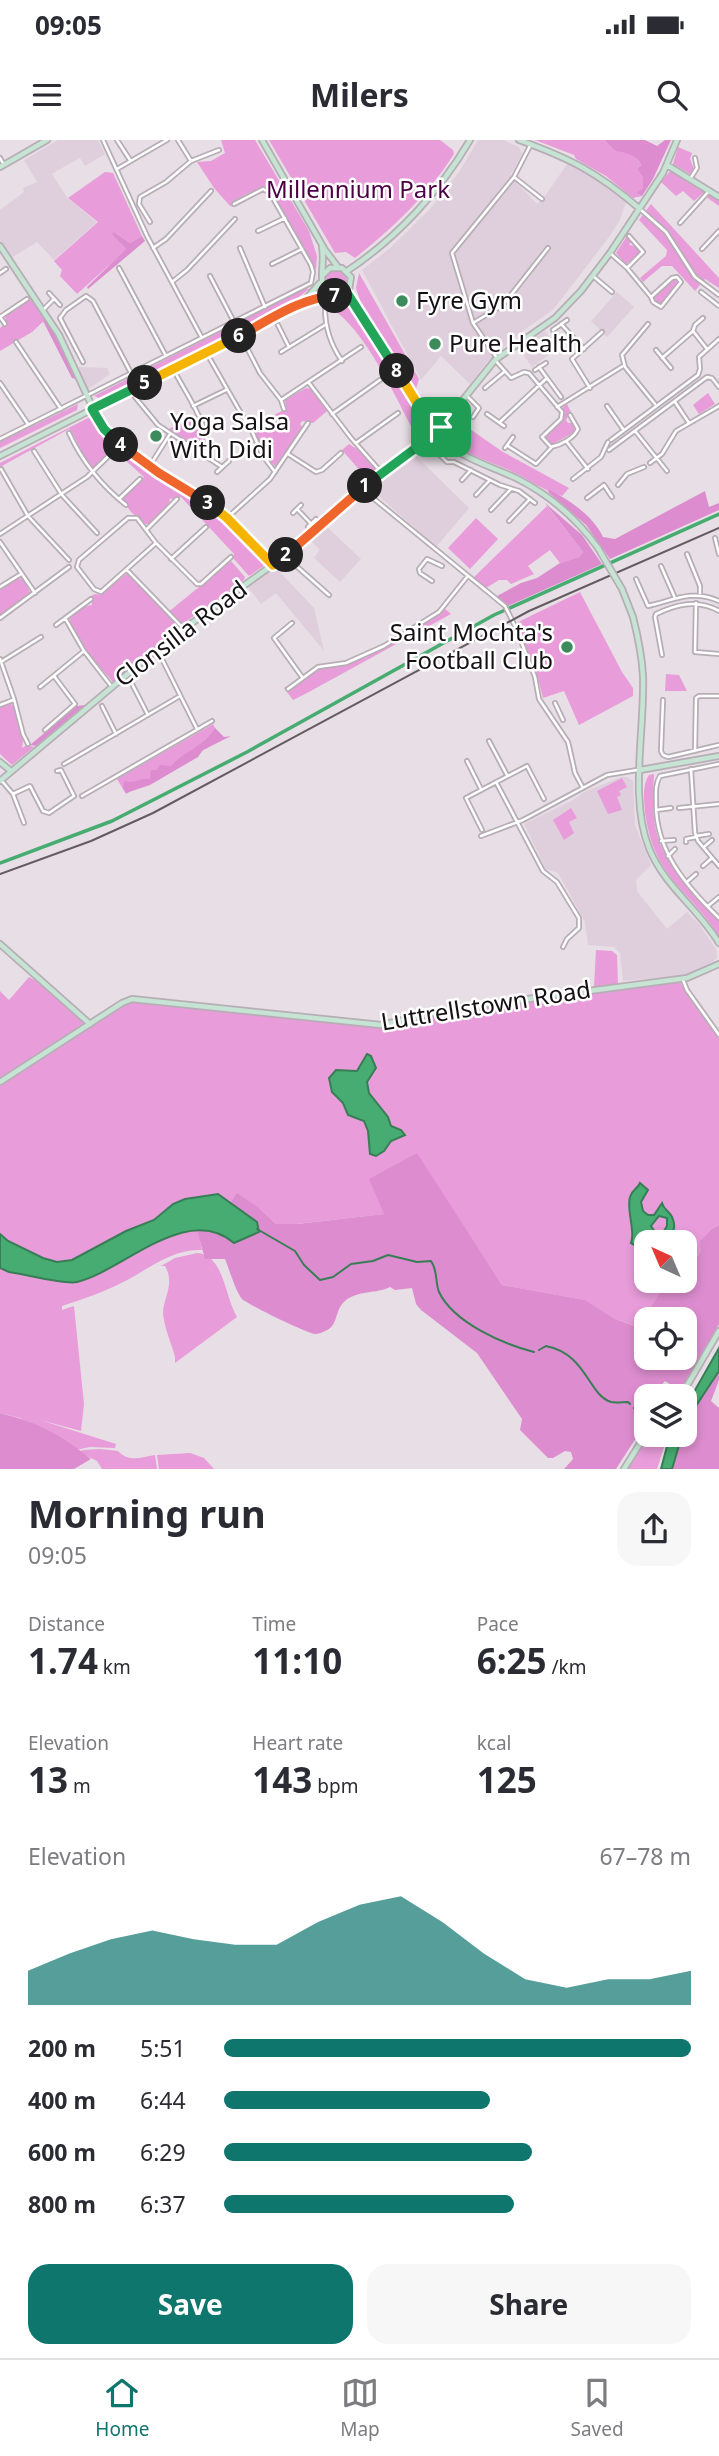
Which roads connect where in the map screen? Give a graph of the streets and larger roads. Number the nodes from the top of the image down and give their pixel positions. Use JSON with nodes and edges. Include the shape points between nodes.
{"nodes":[{"id":1,"x":47,"y":140,"type":"edge"},
{"id":2,"x":103,"y":140,"type":"edge"},
{"id":3,"x":117,"y":140,"type":"edge"},
{"id":4,"x":157,"y":140,"type":"edge"},
{"id":5,"x":167,"y":140,"type":"edge"},
{"id":6,"x":178,"y":140,"type":"edge"},
{"id":7,"x":262,"y":140,"type":"edge"},
{"id":8,"x":470,"y":140,"type":"edge"},
{"id":9,"x":519,"y":140,"type":"edge"},
{"id":10,"x":677,"y":140,"type":"edge"},
{"id":11,"x":160,"y":145,"type":"junction"},
{"id":12,"x":531,"y":145,"type":"junction"},
{"id":13,"x":219,"y":150,"type":"dead end"},
{"id":14,"x":0,"y":158,"type":"edge"},
{"id":15,"x":695,"y":158,"type":"dead end"},
{"id":16,"x":130,"y":160,"type":"junction"},
{"id":17,"x":191,"y":161,"type":"junction"},
{"id":18,"x":667,"y":165,"type":"junction"},
{"id":19,"x":2,"y":166,"type":"edge"},
{"id":20,"x":117,"y":169,"type":"junction"},
{"id":21,"x":514,"y":177,"type":"junction"},
{"id":22,"x":691,"y":178,"type":"junction"},
{"id":23,"x":211,"y":191,"type":"dead end"},
{"id":24,"x":709,"y":191,"type":"junction"},
{"id":25,"x":647,"y":197,"type":"junction"},
{"id":26,"x":719,"y":197,"type":"edge"},
{"id":27,"x":628,"y":198,"type":"junction"},
{"id":28,"x":542,"y":199,"type":"dead end"},
{"id":29,"x":234,"y":204,"type":"dead end"},
{"id":30,"x":640,"y":209,"type":"junction"},
{"id":31,"x":285,"y":218,"type":"junction"},
{"id":32,"x":236,"y":219,"type":"dead end"},
{"id":33,"x":150,"y":222,"type":"dead end"},
{"id":34,"x":680,"y":223,"type":"dead end"},
{"id":35,"x":258,"y":231,"type":"dead end"},
{"id":36,"x":719,"y":231,"type":"edge"},
{"id":37,"x":629,"y":236,"type":"dead end"},
{"id":38,"x":322,"y":243,"type":"junction"},
{"id":39,"x":0,"y":246,"type":"edge"},
{"id":40,"x":153,"y":248,"type":"junction"},
{"id":41,"x":240,"y":248,"type":"dead end"},
{"id":42,"x":548,"y":248,"type":"dead end"},
{"id":43,"x":302,"y":249,"type":"junction"},
{"id":44,"x":702,"y":249,"type":"dead end"},
{"id":45,"x":610,"y":253,"type":"junction"},
{"id":46,"x":272,"y":264,"type":"dead end"},
{"id":47,"x":338,"y":267,"type":"junction"},
{"id":48,"x":119,"y":268,"type":"dead end"},
{"id":49,"x":627,"y":268,"type":"junction"},
{"id":50,"x":6,"y":269,"type":"dead end"},
{"id":51,"x":347,"y":271,"type":"junction"},
{"id":52,"x":0,"y":273,"type":"edge"},
{"id":53,"x":324,"y":274,"type":"junction"},
{"id":54,"x":593,"y":275,"type":"junction"},
{"id":55,"x":210,"y":276,"type":"dead end"},
{"id":56,"x":172,"y":282,"type":"junction"},
{"id":57,"x":321,"y":282,"type":"junction"},
{"id":58,"x":611,"y":292,"type":"dead end"},
{"id":59,"x":701,"y":292,"type":"dead end"},
{"id":60,"x":715,"y":292,"type":"junction"},
{"id":61,"x":49,"y":293,"type":"dead end"},
{"id":62,"x":346,"y":293,"type":"junction"},
{"id":63,"x":719,"y":295,"type":"edge"},
{"id":64,"x":332,"y":296,"type":"junction"},
{"id":65,"x":650,"y":297,"type":"junction"},
{"id":66,"x":27,"y":299,"type":"dead end"},
{"id":67,"x":54,"y":299,"type":"junction"},
{"id":68,"x":709,"y":299,"type":"junction"},
{"id":69,"x":60,"y":305,"type":"dead end"},
{"id":70,"x":299,"y":305,"type":"junction"},
{"id":71,"x":719,"y":306,"type":"edge"},
{"id":72,"x":265,"y":307,"type":"junction"},
{"id":73,"x":325,"y":308,"type":"dead end"},
{"id":74,"x":44,"y":309,"type":"junction"},
{"id":75,"x":0,"y":317,"type":"edge"},
{"id":76,"x":703,"y":317,"type":"dead end"},
{"id":77,"x":567,"y":320,"type":"dead end"},
{"id":78,"x":234,"y":322,"type":"junction"},
{"id":79,"x":473,"y":323,"type":"junction"},
{"id":80,"x":5,"y":324,"type":"dead end"},
{"id":81,"x":561,"y":324,"type":"junction"},
{"id":82,"x":648,"y":324,"type":"dead end"},
{"id":83,"x":278,"y":325,"type":"dead end"},
{"id":84,"x":325,"y":325,"type":"junction"},
{"id":85,"x":553,"y":330,"type":"dead end"},
{"id":86,"x":693,"y":331,"type":"junction"},
{"id":87,"x":202,"y":338,"type":"junction"},
{"id":88,"x":719,"y":339,"type":"edge"},
{"id":89,"x":603,"y":340,"type":"dead end"},
{"id":90,"x":16,"y":342,"type":"dead end"},
{"id":91,"x":244,"y":342,"type":"dead end"},
{"id":92,"x":289,"y":347,"type":"junction"},
{"id":93,"x":361,"y":347,"type":"dead end"},
{"id":94,"x":584,"y":349,"type":"junction"},
{"id":95,"x":707,"y":349,"type":"junction"},
{"id":96,"x":656,"y":350,"type":"dead end"},
{"id":97,"x":281,"y":352,"type":"dead end"},
{"id":98,"x":166,"y":356,"type":"junction"},
{"id":99,"x":662,"y":358,"type":"junction"},
{"id":100,"x":210,"y":359,"type":"dead end"},
{"id":101,"x":496,"y":359,"type":"junction"},
{"id":102,"x":342,"y":361,"type":"junction"},
{"id":103,"x":83,"y":362,"type":"dead end"},
{"id":104,"x":546,"y":363,"type":"dead end"},
{"id":105,"x":624,"y":366,"type":"junction"},
{"id":106,"x":671,"y":368,"type":"dead end"},
{"id":107,"x":504,"y":371,"type":"junction"},
{"id":108,"x":131,"y":373,"type":"junction"},
{"id":109,"x":177,"y":376,"type":"dead end"},
{"id":110,"x":547,"y":379,"type":"junction"},
{"id":111,"x":380,"y":380,"type":"dead end"},
{"id":112,"x":0,"y":383,"type":"edge"},
{"id":113,"x":309,"y":383,"type":"junction"},
{"id":114,"x":539,"y":385,"type":"junction"},
{"id":115,"x":485,"y":386,"type":"dead end"},
{"id":116,"x":719,"y":387,"type":"edge"},
{"id":117,"x":590,"y":388,"type":"junction"},
{"id":118,"x":563,"y":389,"type":"dead end"},
{"id":119,"x":226,"y":390,"type":"junction"},
{"id":120,"x":87,"y":396,"type":"junction"},
{"id":121,"x":135,"y":397,"type":"dead end"},
{"id":122,"x":467,"y":397,"type":"junction"},
{"id":123,"x":281,"y":400,"type":"junction"},
{"id":124,"x":675,"y":402,"type":"junction"},
{"id":125,"x":656,"y":405,"type":"junction"},
{"id":126,"x":193,"y":406,"type":"junction"},
{"id":127,"x":607,"y":406,"type":"dead end"},
{"id":128,"x":719,"y":406,"type":"edge"},
{"id":129,"x":557,"y":407,"type":"junction"},
{"id":130,"x":61,"y":409,"type":"junction"},
{"id":131,"x":92,"y":409,"type":"junction"},
{"id":132,"x":284,"y":409,"type":"dead end"},
{"id":133,"x":420,"y":410,"type":"junction"},
{"id":134,"x":398,"y":413,"type":"dead end"},
{"id":135,"x":332,"y":414,"type":"junction"},
{"id":136,"x":487,"y":414,"type":"dead end"},
{"id":137,"x":473,"y":417,"type":"dead end"},
{"id":138,"x":570,"y":418,"type":"dead end"},
{"id":139,"x":246,"y":422,"type":"dead end"},
{"id":140,"x":689,"y":423,"type":"junction"},
{"id":141,"x":305,"y":424,"type":"dead end"},
{"id":142,"x":29,"y":425,"type":"junction"},
{"id":143,"x":435,"y":425,"type":"junction"},
{"id":144,"x":441,"y":427,"type":"junction"},
{"id":145,"x":251,"y":429,"type":"dead end"},
{"id":146,"x":624,"y":430,"type":"junction"},
{"id":147,"x":428,"y":431,"type":"junction"},
{"id":148,"x":635,"y":431,"type":"junction"},
{"id":149,"x":69,"y":433,"type":"dead end"},
{"id":150,"x":170,"y":434,"type":"junction"},
{"id":151,"x":429,"y":438,"type":"junction"},
{"id":152,"x":440,"y":438,"type":"junction"},
{"id":153,"x":513,"y":438,"type":"dead end"},
{"id":154,"x":0,"y":439,"type":"edge"},
{"id":155,"x":566,"y":441,"type":"junction"},
{"id":156,"x":356,"y":443,"type":"junction"},
{"id":157,"x":120,"y":445,"type":"junction"},
{"id":158,"x":551,"y":447,"type":"junction"},
{"id":159,"x":434,"y":449,"type":"dead end"},
{"id":160,"x":609,"y":450,"type":"dead end"},
{"id":161,"x":34,"y":451,"type":"dead end"},
{"id":162,"x":341,"y":453,"type":"dead end"},
{"id":163,"x":288,"y":454,"type":"junction"},
{"id":164,"x":0,"y":456,"type":"edge"},
{"id":165,"x":205,"y":456,"type":"junction"},
{"id":166,"x":656,"y":459,"type":"junction"},
{"id":167,"x":229,"y":461,"type":"dead end"},
{"id":168,"x":650,"y":463,"type":"dead end"},
{"id":169,"x":149,"y":467,"type":"junction"},
{"id":170,"x":222,"y":467,"type":"junction"},
{"id":171,"x":644,"y":467,"type":"dead end"},
{"id":172,"x":588,"y":468,"type":"junction"},
{"id":173,"x":1,"y":469,"type":"edge"},
{"id":174,"x":471,"y":470,"type":"junction"},
{"id":175,"x":667,"y":471,"type":"dead end"},
{"id":176,"x":94,"y":472,"type":"junction"},
{"id":177,"x":217,"y":472,"type":"dead end"},
{"id":178,"x":275,"y":472,"type":"junction"},
{"id":179,"x":382,"y":473,"type":"junction"},
{"id":180,"x":504,"y":473,"type":"junction"},
{"id":181,"x":140,"y":479,"type":"dead end"},
{"id":182,"x":573,"y":479,"type":"dead end"},
{"id":183,"x":462,"y":480,"type":"dead end"},
{"id":184,"x":491,"y":480,"type":"junction"},
{"id":185,"x":500,"y":485,"type":"junction"},
{"id":186,"x":618,"y":485,"type":"dead end"},
{"id":187,"x":512,"y":488,"type":"junction"},
{"id":188,"x":362,"y":489,"type":"junction"},
{"id":189,"x":62,"y":495,"type":"junction"},
{"id":190,"x":477,"y":495,"type":"dead end"},
{"id":191,"x":612,"y":497,"type":"dead end"},
{"id":192,"x":587,"y":498,"type":"dead end"},
{"id":193,"x":119,"y":499,"type":"junction"},
{"id":194,"x":177,"y":499,"type":"dead end"},
{"id":195,"x":530,"y":499,"type":"junction"},
{"id":196,"x":535,"y":503,"type":"dead end"},
{"id":197,"x":126,"y":505,"type":"dead end"},
{"id":198,"x":302,"y":505,"type":"dead end"},
{"id":199,"x":297,"y":509,"type":"junction"},
{"id":200,"x":491,"y":510,"type":"dead end"},
{"id":201,"x":293,"y":513,"type":"dead end"},
{"id":202,"x":29,"y":516,"type":"junction"},
{"id":203,"x":227,"y":518,"type":"junction"},
{"id":204,"x":316,"y":519,"type":"dead end"},
{"id":205,"x":509,"y":520,"type":"dead end"},
{"id":206,"x":309,"y":525,"type":"junction"},
{"id":207,"x":206,"y":527,"type":"dead end"},
{"id":208,"x":316,"y":529,"type":"junction"},
{"id":209,"x":146,"y":530,"type":"junction"},
{"id":210,"x":97,"y":533,"type":"dead end"},
{"id":211,"x":0,"y":534,"type":"edge"},
{"id":212,"x":715,"y":537,"type":"dead end"},
{"id":213,"x":0,"y":542,"type":"edge"},
{"id":214,"x":715,"y":542,"type":"junction"},
{"id":215,"x":710,"y":543,"type":"dead end"},
{"id":216,"x":156,"y":544,"type":"junction"},
{"id":217,"x":439,"y":554,"type":"junction"},
{"id":218,"x":687,"y":554,"type":"dead end"},
{"id":219,"x":719,"y":554,"type":"edge"},
{"id":220,"x":285,"y":556,"type":"junction"},
{"id":221,"x":231,"y":557,"type":"dead end"},
{"id":222,"x":694,"y":558,"type":"dead end"},
{"id":223,"x":171,"y":559,"type":"junction"},
{"id":224,"x":69,"y":560,"type":"dead end"},
{"id":225,"x":689,"y":560,"type":"junction"},
{"id":226,"x":433,"y":562,"type":"junction"},
{"id":227,"x":273,"y":565,"type":"junction"},
{"id":228,"x":442,"y":566,"type":"dead end"},
{"id":229,"x":661,"y":566,"type":"dead end"},
{"id":230,"x":69,"y":567,"type":"dead end"},
{"id":231,"x":127,"y":569,"type":"junction"},
{"id":232,"x":669,"y":569,"type":"dead end"},
{"id":233,"x":664,"y":571,"type":"junction"},
{"id":234,"x":22,"y":573,"type":"junction"},
{"id":235,"x":467,"y":577,"type":"junction"},
{"id":236,"x":636,"y":579,"type":"dead end"},
{"id":237,"x":432,"y":580,"type":"dead end"},
{"id":238,"x":0,"y":587,"type":"edge"},
{"id":239,"x":35,"y":593,"type":"junction"},
{"id":240,"x":329,"y":595,"type":"dead end"},
{"id":241,"x":699,"y":595,"type":"junction"},
{"id":242,"x":675,"y":598,"type":"junction"},
{"id":243,"x":90,"y":601,"type":"dead end"},
{"id":244,"x":719,"y":601,"type":"edge"},
{"id":245,"x":696,"y":603,"type":"junction"},
{"id":246,"x":719,"y":611,"type":"edge"},
{"id":247,"x":0,"y":618,"type":"edge"},
{"id":248,"x":65,"y":618,"type":"junction"},
{"id":249,"x":292,"y":622,"type":"dead end"},
{"id":250,"x":56,"y":625,"type":"dead end"},
{"id":251,"x":183,"y":628,"type":"junction"},
{"id":252,"x":41,"y":637,"type":"dead end"},
{"id":253,"x":157,"y":649,"type":"junction"},
{"id":254,"x":84,"y":651,"type":"junction"},
{"id":255,"x":662,"y":654,"type":"dead end"},
{"id":256,"x":719,"y":654,"type":"edge"},
{"id":257,"x":1,"y":661,"type":"edge"},
{"id":258,"x":54,"y":676,"type":"junction"},
{"id":259,"x":302,"y":677,"type":"junction"},
{"id":260,"x":131,"y":682,"type":"dead end"},
{"id":261,"x":40,"y":687,"type":"dead end"},
{"id":262,"x":113,"y":687,"type":"junction"},
{"id":263,"x":288,"y":689,"type":"dead end"},
{"id":264,"x":180,"y":696,"type":"junction"},
{"id":265,"x":719,"y":696,"type":"edge"},
{"id":266,"x":14,"y":699,"type":"junction"},
{"id":267,"x":663,"y":700,"type":"dead end"},
{"id":268,"x":555,"y":702,"type":"dead end"},
{"id":269,"x":0,"y":705,"type":"edge"},
{"id":270,"x":102,"y":706,"type":"dead end"},
{"id":271,"x":559,"y":711,"type":"junction"},
{"id":272,"x":148,"y":715,"type":"junction"},
{"id":273,"x":549,"y":716,"type":"junction"},
{"id":274,"x":563,"y":720,"type":"dead end"},
{"id":275,"x":212,"y":721,"type":"dead end"},
{"id":276,"x":197,"y":729,"type":"junction"},
{"id":277,"x":45,"y":730,"type":"dead end"},
{"id":278,"x":116,"y":734,"type":"junction"},
{"id":279,"x":489,"y":741,"type":"dead end"},
{"id":280,"x":29,"y":744,"type":"dead end"},
{"id":281,"x":719,"y":745,"type":"edge"},
{"id":282,"x":695,"y":751,"type":"junction"},
{"id":283,"x":719,"y":756,"type":"edge"},
{"id":284,"x":467,"y":761,"type":"dead end"},
{"id":285,"x":0,"y":762,"type":"edge"},
{"id":286,"x":64,"y":764,"type":"dead end"},
{"id":287,"x":719,"y":764,"type":"edge"},
{"id":288,"x":691,"y":769,"type":"junction"},
{"id":289,"x":640,"y":770,"type":"junction"},
{"id":290,"x":10,"y":771,"type":"junction"},
{"id":291,"x":57,"y":771,"type":"dead end"},
{"id":292,"x":507,"y":776,"type":"junction"},
{"id":293,"x":0,"y":780,"type":"edge"},
{"id":294,"x":496,"y":782,"type":"junction"},
{"id":295,"x":583,"y":788,"type":"junction"},
{"id":296,"x":481,"y":789,"type":"junction"},
{"id":297,"x":13,"y":794,"type":"junction"},
{"id":298,"x":82,"y":796,"type":"dead end"},
{"id":299,"x":544,"y":799,"type":"dead end"},
{"id":300,"x":719,"y":804,"type":"edge"},
{"id":301,"x":692,"y":807,"type":"junction"},
{"id":302,"x":671,"y":808,"type":"dead end"},
{"id":303,"x":679,"y":808,"type":"dead end"},
{"id":304,"x":656,"y":810,"type":"junction"},
{"id":305,"x":23,"y":823,"type":"dead end"},
{"id":306,"x":517,"y":823,"type":"junction"},
{"id":307,"x":482,"y":830,"type":"dead end"},
{"id":308,"x":709,"y":834,"type":"dead end"},
{"id":309,"x":481,"y":836,"type":"dead end"},
{"id":310,"x":696,"y":837,"type":"junction"},
{"id":311,"x":674,"y":840,"type":"dead end"},
{"id":312,"x":712,"y":840,"type":"dead end"},
{"id":313,"x":661,"y":841,"type":"junction"},
{"id":314,"x":686,"y":842,"type":"dead end"},
{"id":315,"x":704,"y":848,"type":"junction"},
{"id":316,"x":675,"y":849,"type":"dead end"},
{"id":317,"x":668,"y":856,"type":"junction"},
{"id":318,"x":712,"y":858,"type":"junction"},
{"id":319,"x":703,"y":866,"type":"dead end"},
{"id":320,"x":719,"y":866,"type":"edge"},
{"id":321,"x":696,"y":874,"type":"dead end"},
{"id":322,"x":687,"y":881,"type":"junction"},
{"id":323,"x":719,"y":897,"type":"edge"},
{"id":324,"x":708,"y":906,"type":"junction"},
{"id":325,"x":719,"y":918,"type":"edge"},
{"id":326,"x":719,"y":943,"type":"edge"},
{"id":327,"x":0,"y":944,"type":"edge"},
{"id":328,"x":563,"y":947,"type":"dead end"},
{"id":329,"x":719,"y":964,"type":"edge"},
{"id":330,"x":682,"y":979,"type":"junction"},
{"id":331,"x":90,"y":1024,"type":"junction"},
{"id":332,"x":719,"y":1035,"type":"edge"},
{"id":333,"x":0,"y":1082,"type":"edge"},
{"id":334,"x":719,"y":1331,"type":"edge"},
{"id":335,"x":688,"y":1384,"type":"edge"},
{"id":336,"x":638,"y":1447,"type":"edge"},
{"id":337,"x":624,"y":1469,"type":"edge"}],
"edges":[{"from":1,"to":19,"type":"street"},
{"from":2,"to":20,"type":"street"},
{"from":3,"to":16,"type":"street"},
{"from":4,"to":11,"type":"street"},
{"from":5,"to":11,"type":"street"},
{"from":6,"to":17,"type":"street"},
{"from":7,"to":38,"type":"street"},
{"from":8,"to":51,"type":"street","via":[[430,197]]},
{"from":9,"to":12,"type":"street"},
{"from":10,"to":18,"type":"street"},
{"from":11,"to":16,"type":"street"},
{"from":12,"to":21,"type":"street"},
{"from":12,"to":27,"type":"street","via":[[580,164]]},
{"from":13,"to":17,"type":"street"},
{"from":14,"to":19,"type":"street"},
{"from":15,"to":22,"type":"street","via":[[697,167]]},
{"from":16,"to":20,"type":"street"},
{"from":17,"to":33,"type":"street","via":[[140,197]]},
{"from":18,"to":22,"type":"street"},
{"from":18,"to":25,"type":"street"},
{"from":20,"to":40,"type":"street"},
{"from":21,"to":28,"type":"street"},
{"from":21,"to":79,"type":"street","via":[[452,253]]},
{"from":22,"to":24,"type":"street"},
{"from":23,"to":40,"type":"street"},
{"from":24,"to":26,"type":"street"},
{"from":24,"to":34,"type":"street"},
{"from":25,"to":27,"type":"street"},
{"from":25,"to":30,"type":"street"},
{"from":27,"to":30,"type":"street"},
{"from":29,"to":31,"type":"street","via":[[263,189],[270,192]]},
{"from":30,"to":45,"type":"street"},
{"from":30,"to":60,"type":"street","via":[[666,233],[692,274]]},
{"from":31,"to":35,"type":"street"},
{"from":31,"to":43,"type":"street"},
{"from":32,"to":56,"type":"street"},
{"from":36,"to":44,"type":"street"},
{"from":37,"to":49,"type":"street","via":[[643,252]]},
{"from":38,"to":47,"type":"street"},
{"from":38,"to":53,"type":"street"},
{"from":39,"to":74,"type":"street"},
{"from":40,"to":56,"type":"street"},
{"from":41,"to":72,"type":"street"},
{"from":42,"to":79,"type":"street","via":[[503,305]]},
{"from":43,"to":46,"type":"street"},
{"from":43,"to":72,"type":"street","via":[[313,272],[311,283]]},
{"from":45,"to":49,"type":"street"},
{"from":45,"to":54,"type":"street"},
{"from":47,"to":51,"type":"street"},
{"from":47,"to":53,"type":"street"},
{"from":48,"to":98,"type":"street"},
{"from":49,"to":65,"type":"street"},
{"from":50,"to":52,"type":"street"},
{"from":51,"to":62,"type":"street","via":[[351,282]]},
{"from":53,"to":57,"type":"street"},
{"from":54,"to":58,"type":"street"},
{"from":54,"to":101,"type":"street","via":[[555,318]]},
{"from":55,"to":78,"type":"street"},
{"from":56,"to":87,"type":"street"},
{"from":57,"to":64,"type":"street"},
{"from":57,"to":70,"type":"street"},
{"from":59,"to":68,"type":"street"},
{"from":60,"to":63,"type":"street"},
{"from":60,"to":68,"type":"street"},
{"from":61,"to":67,"type":"street"},
{"from":62,"to":64,"type":"street"},
{"from":62,"to":133,"type":"street"},
{"from":64,"to":70,"type":"street"},
{"from":65,"to":65,"type":"street","via":[[672,278],[681,282],[661,307]]},
{"from":66,"to":75,"type":"street"},
{"from":67,"to":69,"type":"street"},
{"from":67,"to":74,"type":"street"},
{"from":68,"to":71,"type":"street"},
{"from":70,"to":131,"type":"street"},
{"from":72,"to":78,"type":"street"},
{"from":73,"to":84,"type":"street"},
{"from":74,"to":120,"type":"street"},
{"from":75,"to":80,"type":"street"},
{"from":76,"to":86,"type":"street"},
{"from":77,"to":81,"type":"street"},
{"from":78,"to":87,"type":"street"},
{"from":79,"to":101,"type":"street"},
{"from":81,"to":85,"type":"street"},
{"from":81,"to":94,"type":"street"},
{"from":82,"to":105,"type":"street","via":[[623,352]]},
{"from":83,"to":92,"type":"street"},
{"from":84,"to":92,"type":"street"},
{"from":84,"to":102,"type":"street"},
{"from":86,"to":95,"type":"street"},
{"from":86,"to":99,"type":"street"},
{"from":87,"to":98,"type":"street"},
{"from":88,"to":95,"type":"street"},
{"from":89,"to":94,"type":"street","via":[[601,334]]},
{"from":90,"to":130,"type":"street"},
{"from":91,"to":123,"type":"street"},
{"from":92,"to":97,"type":"street"},
{"from":93,"to":102,"type":"street"},
{"from":94,"to":117,"type":"street","via":[[571,360]]},
{"from":95,"to":125,"type":"street","via":[[699,357],[698,375]]},
{"from":96,"to":99,"type":"street"},
{"from":98,"to":108,"type":"street"},
{"from":99,"to":106,"type":"street"},
{"from":100,"to":119,"type":"street"},
{"from":101,"to":107,"type":"street"},
{"from":101,"to":122,"type":"street"},
{"from":102,"to":113,"type":"street"},
{"from":103,"to":108,"type":"street","via":[[60,318],[86,296],[93,301]]},
{"from":104,"to":110,"type":"street","via":[[537,369]]},
{"from":105,"to":117,"type":"street"},
{"from":105,"to":125,"type":"street"},
{"from":107,"to":114,"type":"street","via":[[513,379],[528,373]]},
{"from":107,"to":115,"type":"street"},
{"from":108,"to":120,"type":"street"},
{"from":109,"to":126,"type":"street"},
{"from":110,"to":114,"type":"street"},
{"from":110,"to":118,"type":"street","via":[[559,395]]},
{"from":111,"to":135,"type":"street"},
{"from":112,"to":142,"type":"street"},
{"from":113,"to":123,"type":"street"},
{"from":113,"to":135,"type":"street"},
{"from":114,"to":129,"type":"street"},
{"from":114,"to":136,"type":"street","via":[[502,424]]},
{"from":116,"to":124,"type":"street","via":[[707,377]]},
{"from":117,"to":129,"type":"street"},
{"from":119,"to":126,"type":"street"},
{"from":119,"to":139,"type":"street"},
{"from":120,"to":130,"type":"street"},
{"from":120,"to":131,"type":"street"},
{"from":121,"to":150,"type":"street"},
{"from":122,"to":137,"type":"street","via":[[479,408]]},
{"from":122,"to":144,"type":"street"},
{"from":123,"to":132,"type":"street"},
{"from":124,"to":140,"type":"street"},
{"from":124,"to":148,"type":"street"},
{"from":125,"to":146,"type":"street"},
{"from":126,"to":165,"type":"street","via":[[208,439]]},
{"from":127,"to":146,"type":"street"},
{"from":128,"to":140,"type":"street"},
{"from":129,"to":158,"type":"street","via":[[562,417],[540,437]]},
{"from":130,"to":142,"type":"street"},
{"from":131,"to":157,"type":"street"},
{"from":131,"to":164,"type":"street"},
{"from":133,"to":143,"type":"street"},
{"from":133,"to":147,"type":"street"},
{"from":134,"to":156,"type":"street"},
{"from":135,"to":156,"type":"street"},
{"from":138,"to":155,"type":"street","via":[[580,430]]},
{"from":140,"to":166,"type":"street","via":[[676,431]]},
{"from":141,"to":163,"type":"street"},
{"from":142,"to":154,"type":"street"},
{"from":143,"to":144,"type":"street"},
{"from":143,"to":147,"type":"street"},
{"from":144,"to":152,"type":"street"},
{"from":145,"to":178,"type":"street"},
{"from":146,"to":172,"type":"street"},
{"from":147,"to":151,"type":"street"},
{"from":148,"to":160,"type":"street"},
{"from":148,"to":166,"type":"street"},
{"from":149,"to":176,"type":"street"},
{"from":150,"to":165,"type":"street"},
{"from":150,"to":169,"type":"street"},
{"from":151,"to":152,"type":"street"},
{"from":151,"to":179,"type":"street","name":"Clonsilla Road"},
{"from":152,"to":180,"type":"street","via":[[465,457]]},
{"from":153,"to":158,"type":"street","via":[[506,447],[536,464]]},
{"from":155,"to":158,"type":"street"},
{"from":155,"to":172,"type":"street"},
{"from":156,"to":179,"type":"street"},
{"from":157,"to":169,"type":"street"},
{"from":157,"to":176,"type":"street"},
{"from":159,"to":174,"type":"street","via":[[447,462]]},
{"from":161,"to":189,"type":"street"},
{"from":162,"to":163,"type":"street","via":[[316,472]]},
{"from":163,"to":178,"type":"street"},
{"from":165,"to":170,"type":"street"},
{"from":166,"to":168,"type":"street"},
{"from":166,"to":175,"type":"street"},
{"from":167,"to":170,"type":"street"},
{"from":169,"to":203,"type":"street"},
{"from":170,"to":177,"type":"street"},
{"from":171,"to":186,"type":"street","via":[[627,474]]},
{"from":172,"to":182,"type":"street"},
{"from":173,"to":202,"type":"street"},
{"from":174,"to":183,"type":"street"},
{"from":174,"to":184,"type":"street"},
{"from":176,"to":189,"type":"street"},
{"from":176,"to":193,"type":"street"},
{"from":178,"to":203,"type":"street"},
{"from":179,"to":188,"type":"street","name":"Clonsilla Road"},
{"from":180,"to":185,"type":"street"},
{"from":180,"to":289,"type":"street","bridge":true,"via":[[550,499],[576,522],[622,589],[639,639],[643,675]]},
{"from":181,"to":193,"type":"street"},
{"from":184,"to":185,"type":"street"},
{"from":184,"to":190,"type":"street"},
{"from":185,"to":187,"type":"street"},
{"from":187,"to":195,"type":"street"},
{"from":187,"to":200,"type":"street"},
{"from":188,"to":208,"type":"street","name":"Clonsilla Road"},
{"from":188,"to":217,"type":"street"},
{"from":189,"to":202,"type":"street"},
{"from":189,"to":210,"type":"street"},
{"from":191,"to":192,"type":"street","via":[[603,485]]},
{"from":193,"to":197,"type":"street"},
{"from":194,"to":209,"type":"street"},
{"from":195,"to":196,"type":"street"},
{"from":195,"to":205,"type":"street"},
{"from":198,"to":199,"type":"street"},
{"from":199,"to":201,"type":"street"},
{"from":199,"to":206,"type":"street"},
{"from":202,"to":211,"type":"street"},
{"from":202,"to":224,"type":"street"},
{"from":203,"to":227,"type":"street"},
{"from":204,"to":206,"type":"street"},
{"from":206,"to":208,"type":"street"},
{"from":207,"to":223,"type":"street"},
{"from":208,"to":220,"type":"street","name":"Clonsilla Road"},
{"from":209,"to":216,"type":"street"},
{"from":209,"to":231,"type":"street","via":[[137,518],[130,517],[77,565],[99,592]]},
{"from":212,"to":214,"type":"street"},
{"from":213,"to":234,"type":"street"},
{"from":214,"to":215,"type":"street"},
{"from":214,"to":219,"type":"street"},
{"from":216,"to":223,"type":"street"},
{"from":216,"to":231,"type":"street"},
{"from":217,"to":226,"type":"street"},
{"from":217,"to":235,"type":"street"},
{"from":218,"to":225,"type":"street"},
{"from":220,"to":227,"type":"street","name":"Clonsilla Road"},
{"from":220,"to":240,"type":"street"},
{"from":221,"to":223,"type":"street","via":[[200,585]]},
{"from":222,"to":225,"type":"street"},
{"from":225,"to":241,"type":"street"},
{"from":226,"to":228,"type":"street"},
{"from":226,"to":237,"type":"street","via":[[425,559],[419,569]]},
{"from":227,"to":251,"type":"street","name":"Clonsilla Road"},
{"from":229,"to":233,"type":"street"},
{"from":230,"to":239,"type":"street"},
{"from":231,"to":251,"type":"street"},
{"from":232,"to":233,"type":"street"},
{"from":233,"to":242,"type":"street"},
{"from":234,"to":238,"type":"street"},
{"from":234,"to":239,"type":"street"},
{"from":235,"to":259,"type":"street","via":[[439,612],[384,646],[346,663],[318,667]]},
{"from":235,"to":273,"type":"street","via":[[505,606]]},
{"from":236,"to":242,"type":"street","via":[[648,606]]},
{"from":239,"to":247,"type":"street"},
{"from":241,"to":242,"type":"street"},
{"from":241,"to":244,"type":"street"},
{"from":243,"to":248,"type":"street"},
{"from":245,"to":246,"type":"street"},
{"from":245,"to":255,"type":"street","via":[[655,615]]},
{"from":245,"to":256,"type":"street","via":[[695,652]]},
{"from":248,"to":250,"type":"street"},
{"from":248,"to":254,"type":"street"},
{"from":249,"to":259,"type":"street","via":[[274,638]]},
{"from":251,"to":253,"type":"street","name":"Clonsilla Road"},
{"from":252,"to":257,"type":"street"},
{"from":253,"to":262,"type":"street","name":"Clonsilla Road"},
{"from":253,"to":264,"type":"street"},
{"from":254,"to":258,"type":"street"},
{"from":254,"to":262,"type":"street"},
{"from":257,"to":266,"type":"street"},
{"from":258,"to":261,"type":"street"},
{"from":258,"to":277,"type":"street","via":[[75,704]]},
{"from":259,"to":263,"type":"street"},
{"from":260,"to":272,"type":"street"},
{"from":262,"to":290,"type":"street","name":"Clonsilla Road"},
{"from":264,"to":272,"type":"street"},
{"from":264,"to":276,"type":"street"},
{"from":265,"to":282,"type":"street","via":[[696,698]]},
{"from":266,"to":269,"type":"street"},
{"from":266,"to":280,"type":"street"},
{"from":267,"to":282,"type":"street","via":[[662,755]]},
{"from":268,"to":271,"type":"street"},
{"from":270,"to":278,"type":"street"},
{"from":271,"to":273,"type":"street"},
{"from":271,"to":274,"type":"street"},
{"from":272,"to":278,"type":"street"},
{"from":273,"to":295,"type":"street","via":[[568,742]]},
{"from":275,"to":276,"type":"street"},
{"from":276,"to":298,"type":"street"},
{"from":278,"to":286,"type":"street"},
{"from":279,"to":292,"type":"street"},
{"from":281,"to":282,"type":"street"},
{"from":283,"to":289,"type":"street"},
{"from":284,"to":296,"type":"street"},
{"from":285,"to":290,"type":"street"},
{"from":287,"to":288,"type":"street"},
{"from":288,"to":301,"type":"street"},
{"from":288,"to":304,"type":"street","via":[[659,777]]},
{"from":289,"to":295,"type":"street","via":[[614,773]]},
{"from":289,"to":326,"type":"street","via":[[640,818],[649,848],[665,877]]},
{"from":290,"to":293,"type":"street","name":"Clonsilla Road"},
{"from":291,"to":297,"type":"street","via":[[61,770],[74,796],[49,813],[43,811],[30,786]]},
{"from":292,"to":294,"type":"street"},
{"from":292,"to":299,"type":"street","via":[[527,766]]},
{"from":293,"to":297,"type":"street"},
{"from":294,"to":296,"type":"street"},
{"from":294,"to":306,"type":"street"},
{"from":295,"to":306,"type":"street"},
{"from":296,"to":307,"type":"street","via":[[466,800]]},
{"from":297,"to":305,"type":"street"},
{"from":300,"to":301,"type":"street"},
{"from":301,"to":303,"type":"street"},
{"from":301,"to":310,"type":"street"},
{"from":302,"to":304,"type":"street"},
{"from":304,"to":313,"type":"street"},
{"from":306,"to":309,"type":"street"},
{"from":306,"to":328,"type":"street","via":[[543,871],[557,881],[579,918],[579,928]]},
{"from":308,"to":310,"type":"street"},
{"from":310,"to":314,"type":"street"},
{"from":310,"to":315,"type":"street"},
{"from":311,"to":313,"type":"street"},
{"from":312,"to":315,"type":"street"},
{"from":313,"to":317,"type":"street"},
{"from":315,"to":318,"type":"street"},
{"from":316,"to":317,"type":"street"},
{"from":317,"to":322,"type":"street"},
{"from":318,"to":319,"type":"street"},
{"from":318,"to":320,"type":"street"},
{"from":321,"to":322,"type":"street"},
{"from":322,"to":324,"type":"street"},
{"from":323,"to":324,"type":"street"},
{"from":324,"to":325,"type":"street"},
{"from":327,"to":331,"type":"street"},
{"from":329,"to":330,"type":"street","name":"Luttrellstown Road"},
{"from":330,"to":331,"type":"street","name":"Luttrellstown Road","via":[[452,1009],[388,1025],[139,999],[128,1000]]},
{"from":330,"to":332,"type":"street"},
{"from":331,"to":333,"type":"street","name":"Luttrellstown Road"},
{"from":334,"to":335,"type":"street"},
{"from":336,"to":337,"type":"street"}]}
